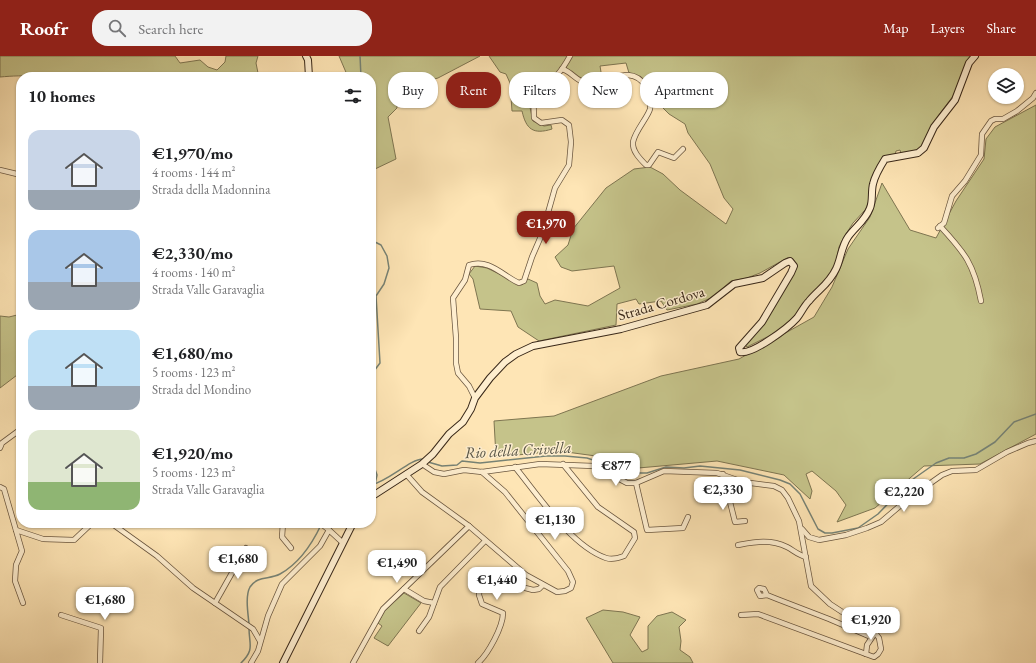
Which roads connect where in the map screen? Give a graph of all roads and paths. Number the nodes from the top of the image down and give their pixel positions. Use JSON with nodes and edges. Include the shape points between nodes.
{"nodes":[{"id":1,"x":306,"y":56,"type":"edge"},
{"id":2,"x":570,"y":56,"type":"edge"},
{"id":3,"x":976,"y":56,"type":"edge"},
{"id":4,"x":562,"y":69,"type":"junction"},
{"id":5,"x":308,"y":72,"type":"edge"},
{"id":6,"x":1036,"y":93,"type":"edge"},
{"id":7,"x":683,"y":149,"type":"dead end"},
{"id":8,"x":0,"y":170,"type":"edge"},
{"id":9,"x":16,"y":174,"type":"edge"},
{"id":10,"x":981,"y":301,"type":"dead end"},
{"id":11,"x":475,"y":398,"type":"junction"},
{"id":12,"x":16,"y":432,"type":"edge"},
{"id":13,"x":1036,"y":441,"type":"edge"},
{"id":14,"x":1,"y":443,"type":"edge"},
{"id":15,"x":0,"y":448,"type":"edge"},
{"id":16,"x":425,"y":462,"type":"junction"},
{"id":17,"x":563,"y":464,"type":"junction"},
{"id":18,"x":515,"y":467,"type":"junction"},
{"id":19,"x":482,"y":472,"type":"junction"},
{"id":20,"x":406,"y":474,"type":"junction"},
{"id":21,"x":723,"y":474,"type":"junction"},
{"id":22,"x":636,"y":483,"type":"junction"},
{"id":23,"x":0,"y":487,"type":"edge"},
{"id":24,"x":376,"y":495,"type":"edge"},
{"id":25,"x":688,"y":517,"type":"dead end"},
{"id":26,"x":746,"y":521,"type":"dead end"},
{"id":27,"x":469,"y":526,"type":"junction"},
{"id":28,"x":87,"y":528,"type":"edge"},
{"id":29,"x":117,"y":528,"type":"edge"},
{"id":30,"x":283,"y":528,"type":"edge"},
{"id":31,"x":327,"y":528,"type":"edge"},
{"id":32,"x":351,"y":528,"type":"edge"},
{"id":33,"x":802,"y":529,"type":"junction"},
{"id":34,"x":16,"y":530,"type":"junction"},
{"id":35,"x":329,"y":530,"type":"junction"},
{"id":36,"x":486,"y":541,"type":"junction"},
{"id":37,"x":344,"y":543,"type":"junction"},
{"id":38,"x":738,"y":545,"type":"dead end"},
{"id":39,"x":246,"y":548,"type":"dead end"},
{"id":40,"x":292,"y":548,"type":"dead end"},
{"id":41,"x":806,"y":557,"type":"junction"},
{"id":42,"x":543,"y":585,"type":"junction"},
{"id":43,"x":404,"y":589,"type":"junction"},
{"id":44,"x":767,"y":595,"type":"dead end"},
{"id":45,"x":23,"y":603,"type":"dead end"},
{"id":46,"x":215,"y":603,"type":"junction"},
{"id":47,"x":434,"y":603,"type":"junction"},
{"id":48,"x":61,"y":615,"type":"dead end"},
{"id":49,"x":741,"y":615,"type":"dead end"},
{"id":50,"x":419,"y":631,"type":"dead end"},
{"id":51,"x":874,"y":636,"type":"junction"},
{"id":52,"x":260,"y":641,"type":"junction"},
{"id":53,"x":866,"y":654,"type":"junction"},
{"id":54,"x":100,"y":663,"type":"edge"},
{"id":55,"x":251,"y":663,"type":"edge"},
{"id":56,"x":283,"y":663,"type":"edge"},
{"id":57,"x":353,"y":663,"type":"edge"},
{"id":58,"x":478,"y":663,"type":"edge"}],
"edges":[{"from":1,"to":5,"type":"street"},
{"from":2,"to":4,"type":"street"},
{"from":3,"to":11,"type":"street","name":"Strada Cordova","via":[[969,63],[955,100],[934,127],[924,148],[918,153],[885,159],[873,184],[870,208],[861,224],[848,237],[834,273],[826,286],[808,301],[796,320],[780,333],[749,352],[740,352],[739,348],[762,322],[791,273],[794,266],[790,262],[763,278],[734,284],[707,305],[621,329],[533,346],[505,362]]},
{"from":4,"to":7,"type":"street","via":[[580,82],[586,83],[628,75],[640,80],[648,88],[650,110],[634,138],[633,147],[636,153],[646,165],[649,165],[658,152],[674,158]]},
{"from":4,"to":11,"type":"street","via":[[548,83],[540,84],[533,89],[534,118],[541,123],[562,120],[569,125],[571,142],[569,165],[555,188],[526,278],[519,283],[493,267],[474,263],[469,265],[465,280],[453,298],[458,373]]},
{"from":6,"to":10,"type":"street","via":[[1017,111],[1003,119],[991,121],[982,134],[981,155],[952,196],[944,223],[939,227],[968,257]]},
{"from":8,"to":9,"type":"street"},
{"from":11,"to":16,"type":"street","name":"Strada Cordova","via":[[463,422]]},
{"from":12,"to":14,"type":"street"},
{"from":13,"to":33,"type":"street","via":[[1008,452],[976,470],[952,471],[942,475],[881,522],[867,528],[819,540],[809,537]]},
{"from":14,"to":15,"type":"street"},
{"from":16,"to":19,"type":"street","via":[[434,472],[444,474],[464,470]]},
{"from":16,"to":20,"type":"street","name":"Strada Cordova"},
{"from":17,"to":18,"type":"street"},
{"from":17,"to":18,"type":"street","via":[[598,507],[634,532],[635,538],[624,556],[616,559],[606,558],[570,535]]},
{"from":17,"to":22,"type":"street","via":[[594,466],[626,482]]},
{"from":18,"to":19,"type":"street"},
{"from":19,"to":42,"type":"street","via":[[505,492],[568,571],[573,582],[571,588],[557,592]]},
{"from":20,"to":24,"type":"street","name":"Strada Cordova"},
{"from":20,"to":27,"type":"street","via":[[422,492]]},
{"from":21,"to":22,"type":"street","via":[[664,472]]},
{"from":21,"to":26,"type":"street","via":[[735,522]]},
{"from":21,"to":33,"type":"street","via":[[744,482],[774,486],[782,490]]},
{"from":22,"to":25,"type":"street","via":[[647,530],[683,528]]},
{"from":23,"to":34,"type":"street","via":[[4,489]]},
{"from":27,"to":36,"type":"street"},
{"from":27,"to":43,"type":"street"},
{"from":28,"to":34,"type":"street","via":[[74,540],[43,539]]},
{"from":29,"to":46,"type":"street","via":[[157,556],[188,584]]},
{"from":30,"to":40,"type":"street","via":[[282,537]]},
{"from":31,"to":35,"type":"street"},
{"from":32,"to":37,"type":"street"},
{"from":33,"to":41,"type":"street"},
{"from":34,"to":45,"type":"street","via":[[22,551],[16,565],[15,581]]},
{"from":35,"to":37,"type":"street"},
{"from":35,"to":52,"type":"street","via":[[320,546],[282,584]]},
{"from":36,"to":42,"type":"street","via":[[526,575]]},
{"from":36,"to":47,"type":"street","via":[[440,587]]},
{"from":37,"to":56,"type":"street"},
{"from":38,"to":41,"type":"street","via":[[760,540],[788,547]]},
{"from":39,"to":46,"type":"street"},
{"from":41,"to":51,"type":"street","via":[[811,586],[830,604]]},
{"from":42,"to":58,"type":"street","via":[[533,590],[487,578],[480,582],[478,595],[482,604],[503,613],[503,620],[484,657]]},
{"from":43,"to":47,"type":"street","via":[[424,601]]},
{"from":43,"to":57,"type":"street","via":[[383,609]]},
{"from":44,"to":51,"type":"street"},
{"from":46,"to":52,"type":"street","via":[[252,628]]},
{"from":47,"to":50,"type":"street","via":[[429,617]]},
{"from":48,"to":54,"type":"street","via":[[101,628]]},
{"from":49,"to":53,"type":"street","via":[[758,614]]},
{"from":51,"to":53,"type":"street","via":[[867,645]]},
{"from":51,"to":53,"type":"street","via":[[879,638],[881,649],[874,657]]},
{"from":52,"to":55,"type":"street"}]}
